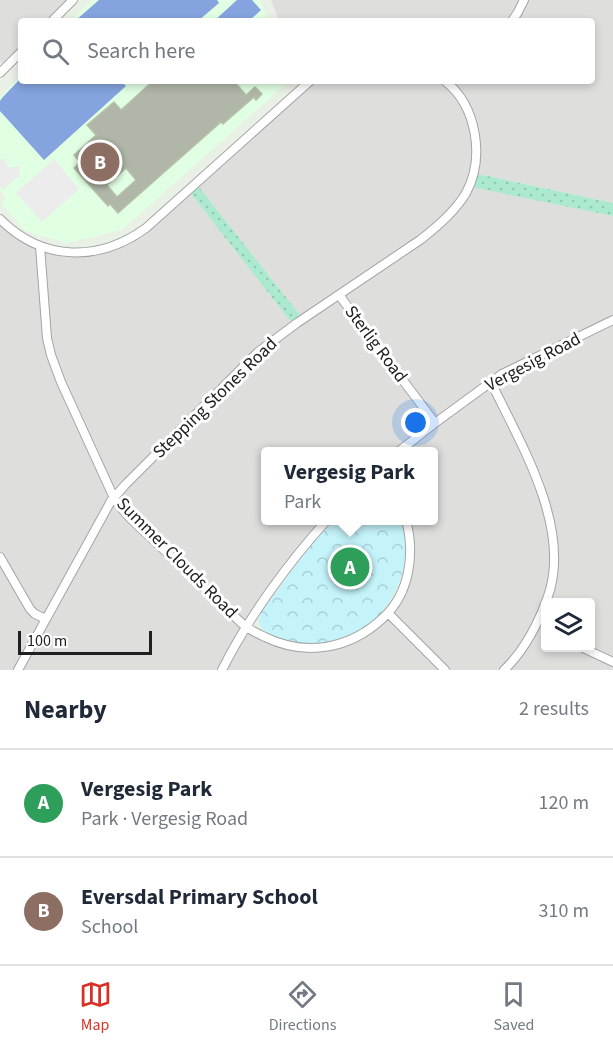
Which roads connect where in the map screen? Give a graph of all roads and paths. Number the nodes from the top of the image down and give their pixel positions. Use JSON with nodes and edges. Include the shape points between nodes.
{"nodes":[{"id":1,"x":73,"y":0,"type":"edge"},
{"id":2,"x":524,"y":0,"type":"edge"},
{"id":3,"x":55,"y":18,"type":"edge"},
{"id":4,"x":514,"y":18,"type":"edge"},
{"id":5,"x":18,"y":55,"type":"edge"},
{"id":6,"x":0,"y":73,"type":"edge"},
{"id":7,"x":307,"y":84,"type":"edge"},
{"id":8,"x":453,"y":84,"type":"edge"},
{"id":9,"x":0,"y":219,"type":"edge"},
{"id":10,"x":40,"y":246,"type":"junction"},
{"id":11,"x":339,"y":295,"type":"junction"},
{"id":12,"x":613,"y":320,"type":"edge"},
{"id":13,"x":491,"y":382,"type":"junction"},
{"id":14,"x":435,"y":423,"type":"junction"},
{"id":15,"x":404,"y":447,"type":"edge"},
{"id":16,"x":114,"y":498,"type":"junction"},
{"id":17,"x":323,"y":525,"type":"edge"},
{"id":18,"x":407,"y":525,"type":"edge"},
{"id":19,"x":0,"y":557,"type":"edge"},
{"id":20,"x":388,"y":613,"type":"junction"},
{"id":21,"x":46,"y":619,"type":"junction"},
{"id":22,"x":536,"y":626,"type":"junction"},
{"id":23,"x":246,"y":627,"type":"junction"},
{"id":24,"x":541,"y":628,"type":"edge"},
{"id":25,"x":592,"y":652,"type":"edge"},
{"id":26,"x":613,"y":662,"type":"edge"},
{"id":27,"x":18,"y":670,"type":"edge"},
{"id":28,"x":222,"y":670,"type":"edge"},
{"id":29,"x":445,"y":670,"type":"edge"},
{"id":30,"x":504,"y":670,"type":"edge"}],
"edges":[{"from":1,"to":3,"type":"street"},
{"from":2,"to":4,"type":"street"},
{"from":5,"to":6,"type":"street"},
{"from":7,"to":10,"type":"street","via":[[134,237],[99,251],[82,253]]},
{"from":8,"to":11,"type":"street","name":"Stepping Stones Road","via":[[474,129],[475,162],[467,192],[436,227]]},
{"from":9,"to":10,"type":"street"},
{"from":10,"to":16,"type":"street","name":"Summer Clouds Road","via":[[51,355]]},
{"from":11,"to":14,"type":"street","name":"Sterlig Road"},
{"from":11,"to":16,"type":"street","name":"Stepping Stones Road","via":[[258,352]]},
{"from":12,"to":13,"type":"street","name":"Vergesig Road"},
{"from":13,"to":14,"type":"street","name":"Vergesig Road"},
{"from":13,"to":22,"type":"street","via":[[544,497],[553,538],[551,585]]},
{"from":14,"to":15,"type":"street","name":"Vergesig Road"},
{"from":16,"to":21,"type":"street","name":"Stepping Stones Road"},
{"from":16,"to":23,"type":"street","name":"Summer Clouds Road","via":[[131,519]]},
{"from":17,"to":23,"type":"street"},
{"from":18,"to":20,"type":"street","name":"Summer Clouds Road","via":[[411,548],[408,573]]},
{"from":19,"to":21,"type":"street","via":[[30,609]]},
{"from":20,"to":23,"type":"street","name":"Summer Clouds Road","via":[[357,638],[317,649],[289,646]]},
{"from":20,"to":29,"type":"street"},
{"from":21,"to":27,"type":"street","name":"Stepping Stones Road"},
{"from":22,"to":24,"type":"street"},
{"from":22,"to":30,"type":"street"},
{"from":23,"to":28,"type":"street"},
{"from":25,"to":26,"type":"street"}]}
